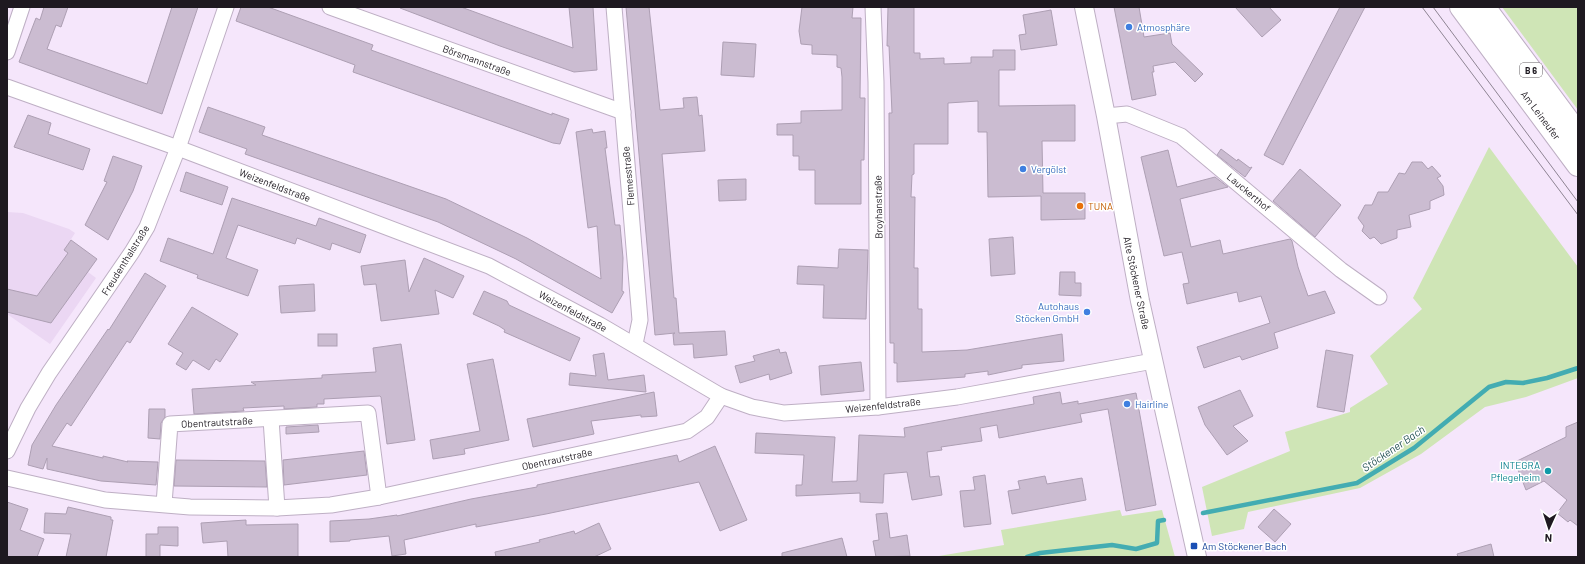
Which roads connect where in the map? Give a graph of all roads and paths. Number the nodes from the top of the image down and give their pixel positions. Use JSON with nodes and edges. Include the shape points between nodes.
{"nodes":[{"id":1,"x":22,"y":7,"type":"edge"},
{"id":2,"x":226,"y":7,"type":"edge"},
{"id":3,"x":330,"y":7,"type":"edge"},
{"id":4,"x":614,"y":7,"type":"edge"},
{"id":5,"x":873,"y":7,"type":"edge"},
{"id":6,"x":1084,"y":7,"type":"edge"},
{"id":7,"x":1461,"y":7,"type":"edge"},
{"id":8,"x":1484,"y":7,"type":"edge"},
{"id":9,"x":7,"y":52,"type":"edge"},
{"id":10,"x":7,"y":87,"type":"edge"},
{"id":11,"x":623,"y":112,"type":"junction"},
{"id":12,"x":1106,"y":116,"type":"junction"},
{"id":13,"x":1578,"y":134,"type":"edge"},
{"id":14,"x":178,"y":148,"type":"junction"},
{"id":15,"x":1578,"y":165,"type":"edge"},
{"id":16,"x":1379,"y":297,"type":"dead end"},
{"id":17,"x":635,"y":344,"type":"junction"},
{"id":18,"x":1153,"y":362,"type":"junction"},
{"id":19,"x":721,"y":396,"type":"junction"},
{"id":20,"x":878,"y":407,"type":"junction"},
{"id":21,"x":272,"y":419,"type":"junction"},
{"id":22,"x":7,"y":451,"type":"edge"},
{"id":23,"x":7,"y":478,"type":"edge"},
{"id":24,"x":379,"y":497,"type":"junction"},
{"id":25,"x":164,"y":504,"type":"junction"},
{"id":26,"x":277,"y":508,"type":"junction"},
{"id":27,"x":1197,"y":557,"type":"edge"}],
"edges":[{"from":1,"to":9,"type":"street"},
{"from":2,"to":14,"type":"street","name":"Freudenthalstraße"},
{"from":3,"to":11,"type":"street","name":"Börsmannstraße"},
{"from":4,"to":11,"type":"street","name":"Flemesstraße"},
{"from":5,"to":20,"type":"street","name":"Broyhanstraße","via":[[876,82]]},
{"from":6,"to":12,"type":"street","name":"Alte Stöckener Straße"},
{"from":7,"to":15,"type":"main road","name":"Am Leineufer","number":"B 6"},
{"from":8,"to":13,"type":"main road","name":"Am Leineufer","number":"B 6"},
{"from":10,"to":14,"type":"street","name":"Weizenfeldstraße"},
{"from":11,"to":17,"type":"street","name":"Flemesstraße","via":[[640,320]]},
{"from":12,"to":16,"type":"street","name":"Lauckerthof","via":[[1127,114],[1181,136],[1342,270]]},
{"from":12,"to":18,"type":"street","name":"Alte Stöckener Straße"},
{"from":14,"to":17,"type":"street","name":"Weizenfeldstraße","via":[[489,266]]},
{"from":14,"to":22,"type":"street","name":"Freudenthalstraße","via":[[147,227],[49,373]]},
{"from":17,"to":19,"type":"street","name":"Weizenfeldstraße"},
{"from":18,"to":20,"type":"street","name":"Weizenfeldstraße","via":[[957,397]]},
{"from":18,"to":27,"type":"street","name":"Alte Stöckener Straße"},
{"from":19,"to":20,"type":"street","name":"Weizenfeldstraße","via":[[752,407],[784,413]]},
{"from":19,"to":24,"type":"street","name":"Obentrautstraße","via":[[707,417],[686,432]]},
{"from":21,"to":24,"type":"street","name":"Obentrautstraße","via":[[368,413]]},
{"from":21,"to":25,"type":"street","name":"Obentrautstraße","via":[[170,424]]},
{"from":21,"to":26,"type":"street"},
{"from":23,"to":25,"type":"street","name":"Obentrautstraße","via":[[105,500]]},
{"from":24,"to":26,"type":"street","name":"Obentrautstraße","via":[[331,505]]},
{"from":25,"to":26,"type":"street","name":"Obentrautstraße","via":[[190,507]]}]}
